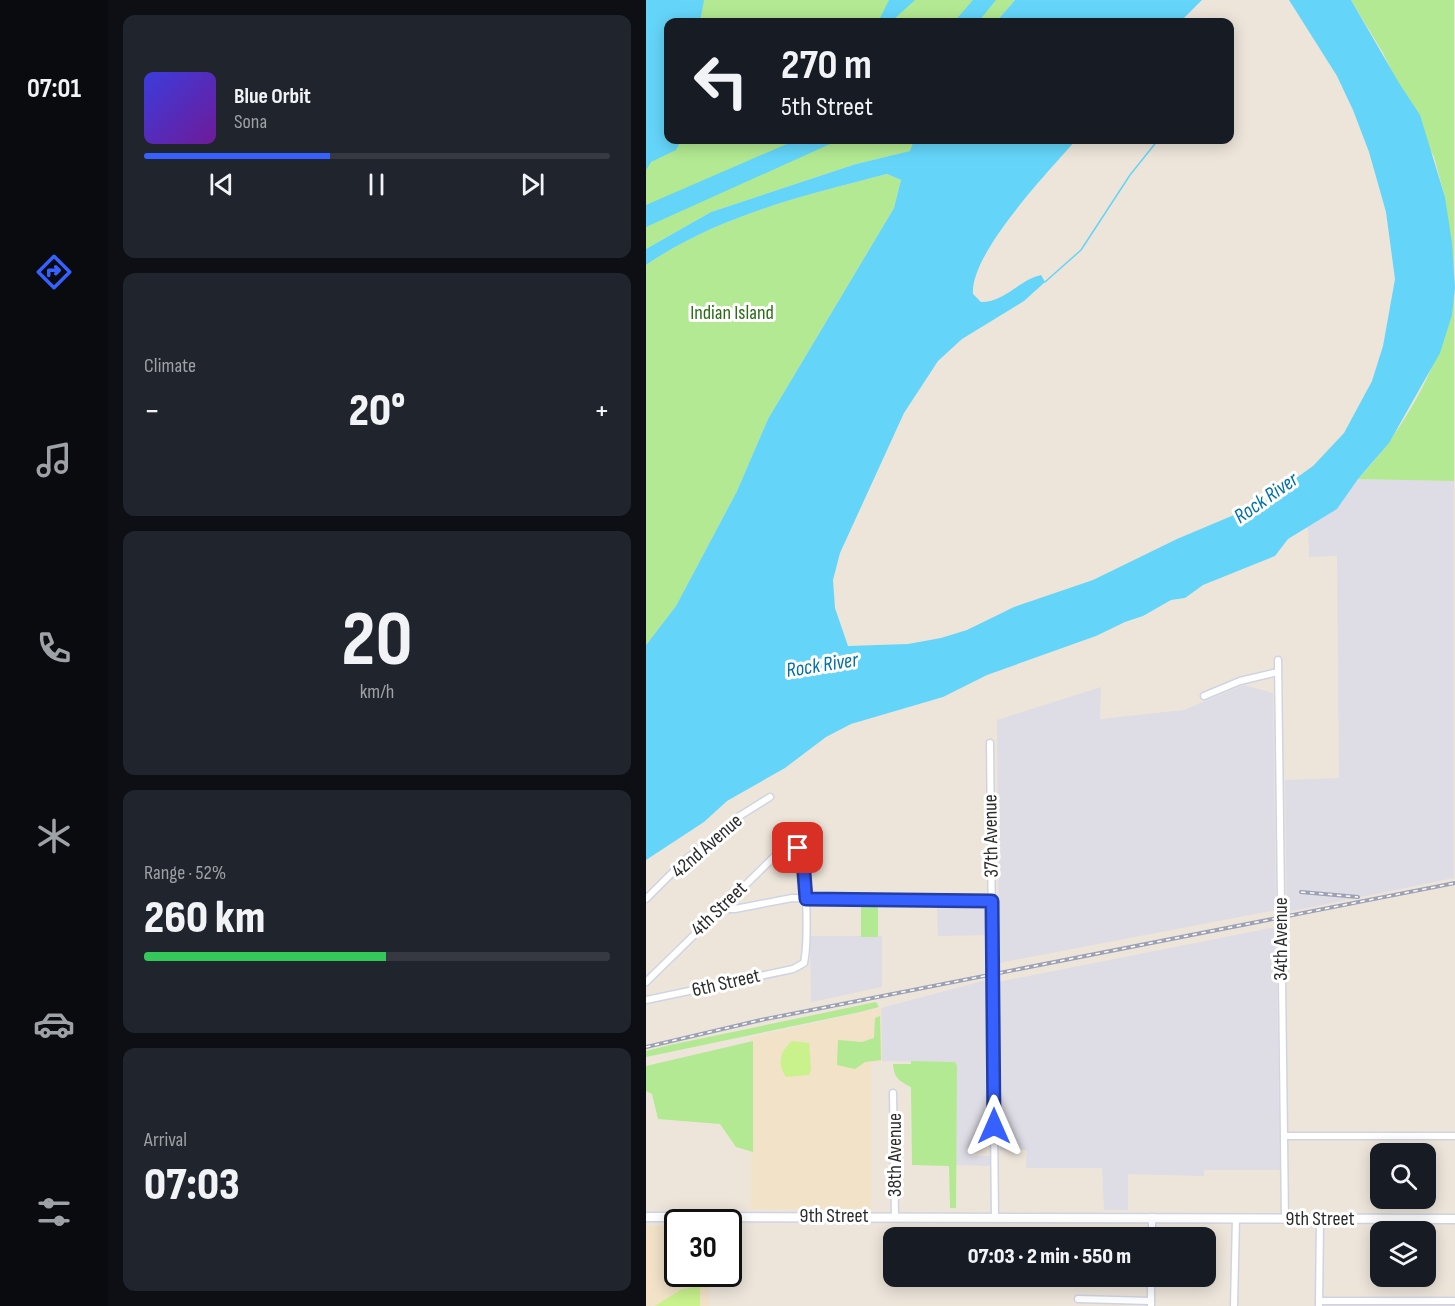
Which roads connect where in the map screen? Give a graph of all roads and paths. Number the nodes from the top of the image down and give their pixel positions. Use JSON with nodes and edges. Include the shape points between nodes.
{"nodes":[{"id":1,"x":1278,"y":660,"type":"dead end"},
{"id":2,"x":1278,"y":672,"type":"junction"},
{"id":3,"x":1204,"y":696,"type":"dead end"},
{"id":4,"x":990,"y":743,"type":"dead end"},
{"id":5,"x":770,"y":797,"type":"dead end"},
{"id":6,"x":646,"y":899,"type":"edge"},
{"id":7,"x":806,"y":899,"type":"junction"},
{"id":8,"x":992,"y":901,"type":"junction"},
{"id":9,"x":721,"y":909,"type":"junction"},
{"id":10,"x":646,"y":982,"type":"edge"},
{"id":11,"x":646,"y":1000,"type":"edge"},
{"id":12,"x":893,"y":1093,"type":"dead end"},
{"id":13,"x":1284,"y":1136,"type":"junction"},
{"id":14,"x":1454,"y":1136,"type":"edge"},
{"id":15,"x":895,"y":1216,"type":"junction"},
{"id":16,"x":646,"y":1217,"type":"edge"},
{"id":17,"x":995,"y":1217,"type":"junction"},
{"id":18,"x":1152,"y":1217,"type":"junction"},
{"id":19,"x":1236,"y":1218,"type":"junction"},
{"id":20,"x":1285,"y":1219,"type":"junction"},
{"id":21,"x":1320,"y":1219,"type":"junction"},
{"id":22,"x":1454,"y":1219,"type":"edge"},
{"id":23,"x":1152,"y":1227,"type":"edge"},
{"id":24,"x":1151,"y":1287,"type":"edge"},
{"id":25,"x":1078,"y":1299,"type":"dead end"},
{"id":26,"x":1454,"y":1301,"type":"edge"},
{"id":27,"x":1151,"y":1303,"type":"edge"},
{"id":28,"x":1319,"y":1303,"type":"edge"},
{"id":29,"x":1234,"y":1306,"type":"edge"}],
"edges":[{"from":1,"to":2,"type":"street","name":"34th Avenue"},
{"from":2,"to":3,"type":"street","via":[[1240,681]]},
{"from":2,"to":13,"type":"street","name":"34th Avenue"},
{"from":4,"to":8,"type":"street","name":"37th Avenue"},
{"from":5,"to":6,"type":"street","name":"42nd Avenue","via":[[686,859]]},
{"from":7,"to":8,"type":"street"},
{"from":7,"to":9,"type":"street"},
{"from":7,"to":9,"type":"street","name":"4th Street","via":[[803,860],[798,848],[783,849]]},
{"from":7,"to":11,"type":"street","name":"6th Street","via":[[804,963],[793,969]]},
{"from":8,"to":17,"type":"street","name":"37th Avenue"},
{"from":9,"to":10,"type":"street","name":"4th Street"},
{"from":12,"to":15,"type":"street","name":"38th Avenue"},
{"from":13,"to":14,"type":"street"},
{"from":13,"to":20,"type":"street","name":"34th Avenue"},
{"from":15,"to":16,"type":"street","name":"9th Street"},
{"from":15,"to":17,"type":"street","name":"9th Street"},
{"from":17,"to":18,"type":"street","name":"9th Street"},
{"from":18,"to":19,"type":"street","name":"9th Street"},
{"from":18,"to":23,"type":"street"},
{"from":19,"to":20,"type":"street","name":"9th Street"},
{"from":19,"to":29,"type":"street"},
{"from":20,"to":21,"type":"street","name":"9th Street"},
{"from":21,"to":22,"type":"street","name":"9th Street"},
{"from":21,"to":28,"type":"street"},
{"from":24,"to":27,"type":"street"},
{"from":25,"to":27,"type":"street"},
{"from":26,"to":28,"type":"street"}]}
